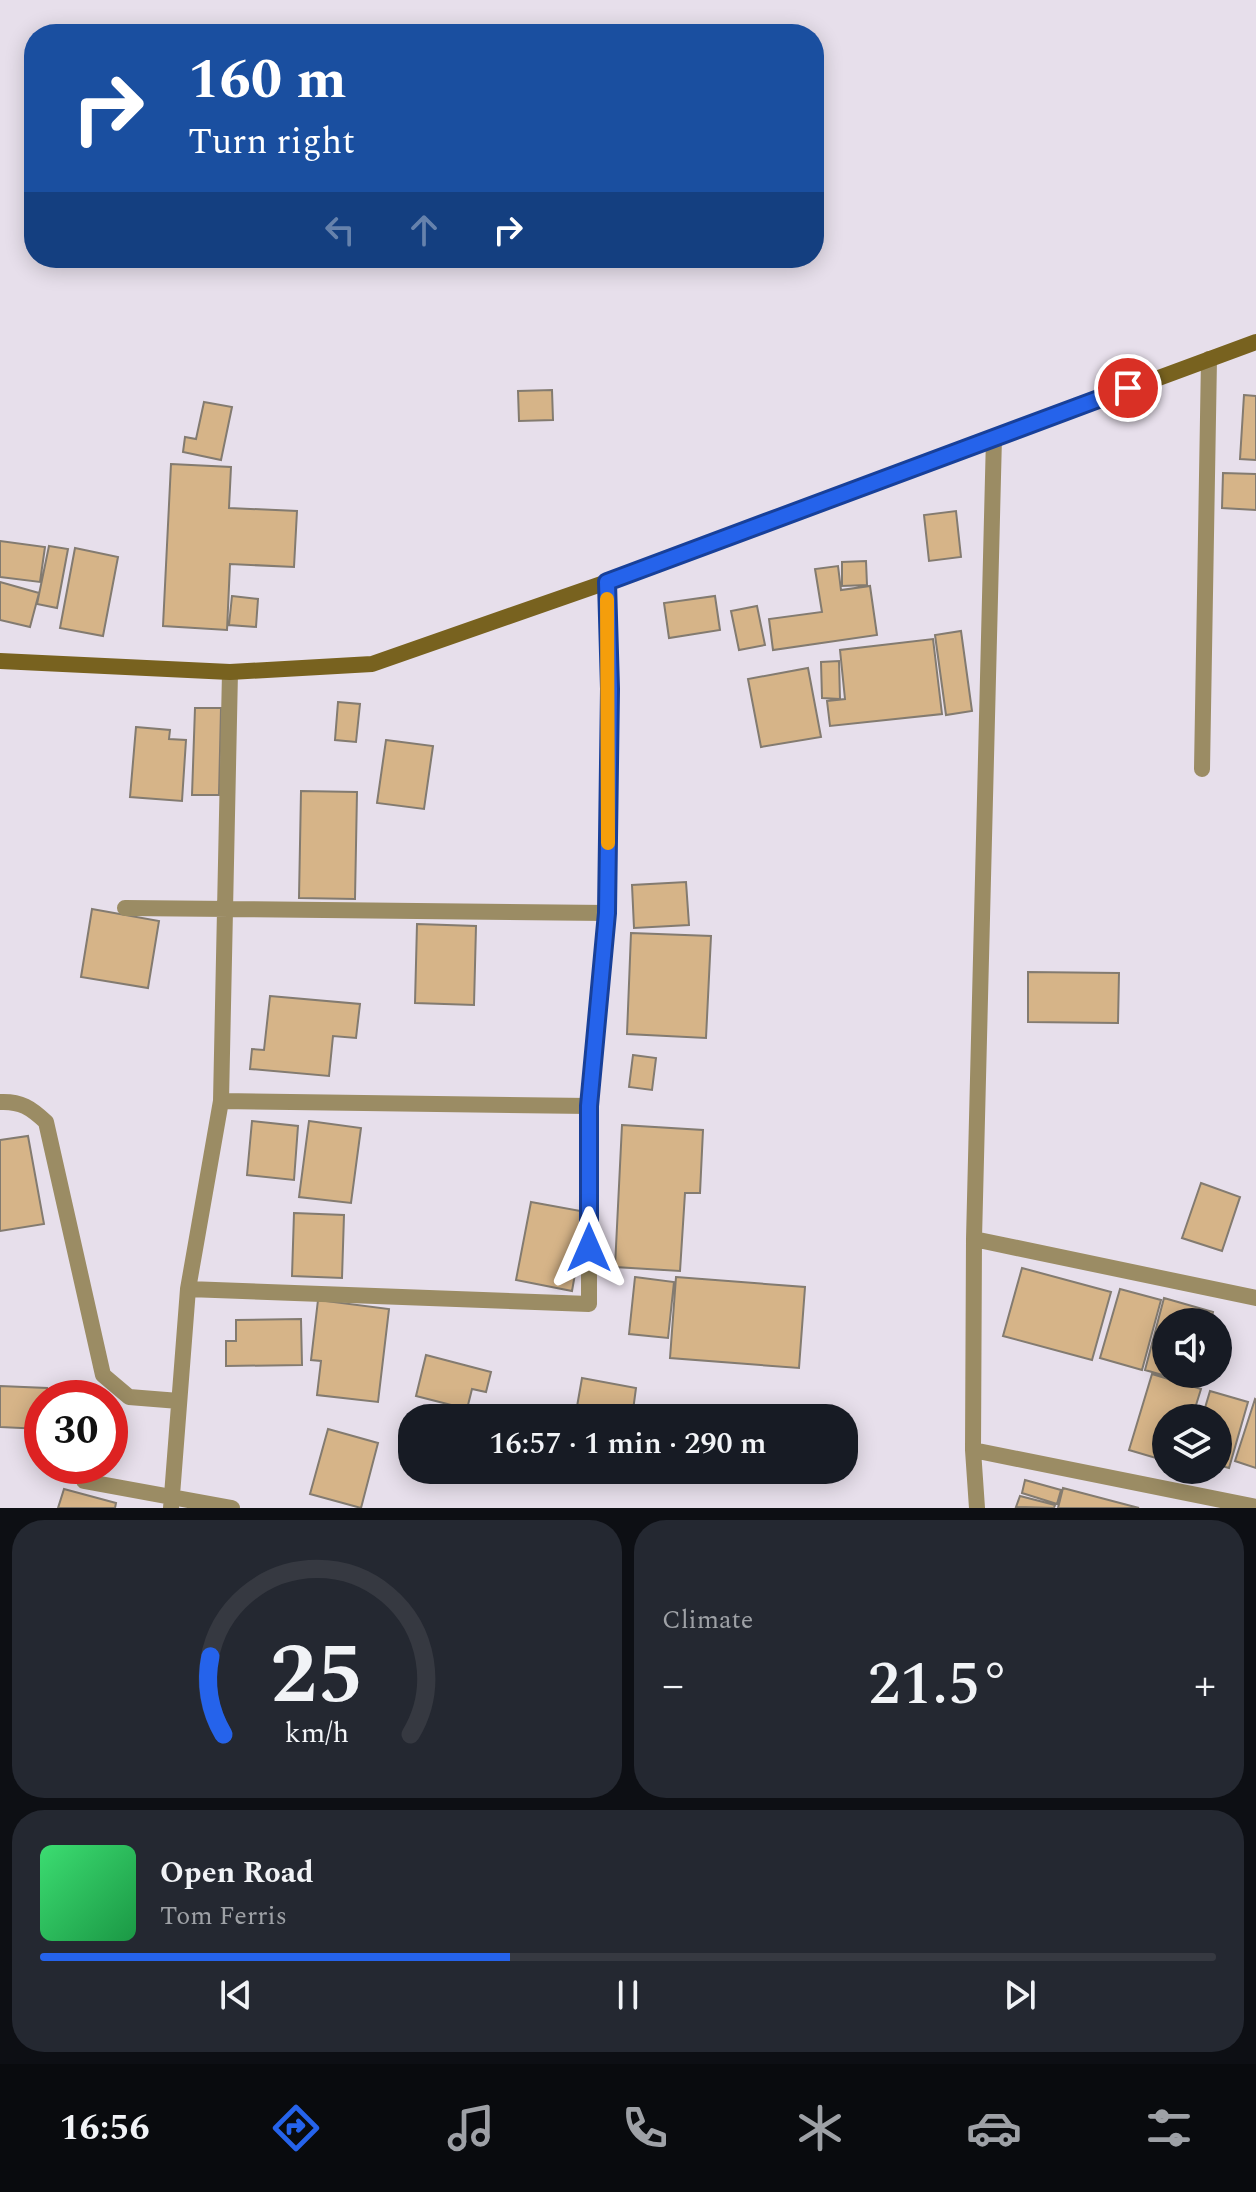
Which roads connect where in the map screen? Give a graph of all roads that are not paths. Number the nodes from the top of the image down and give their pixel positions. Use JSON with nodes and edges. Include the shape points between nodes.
{"nodes":[{"id":1,"x":1256,"y":342,"type":"edge"},
{"id":2,"x":1209,"y":359,"type":"junction"},
{"id":3,"x":994,"y":437,"type":"junction"},
{"id":4,"x":607,"y":582,"type":"junction"},
{"id":5,"x":0,"y":661,"type":"edge"},
{"id":6,"x":230,"y":672,"type":"junction"},
{"id":7,"x":1202,"y":769,"type":"dead end"},
{"id":8,"x":125,"y":908,"type":"dead end"},
{"id":9,"x":225,"y":908,"type":"junction"},
{"id":10,"x":607,"y":913,"type":"junction"},
{"id":11,"x":221,"y":1101,"type":"junction"},
{"id":12,"x":0,"y":1102,"type":"edge"},
{"id":13,"x":589,"y":1106,"type":"junction"},
{"id":14,"x":974,"y":1239,"type":"junction"},
{"id":15,"x":188,"y":1289,"type":"junction"},
{"id":16,"x":1256,"y":1298,"type":"edge"},
{"id":17,"x":179,"y":1401,"type":"junction"},
{"id":18,"x":973,"y":1450,"type":"junction"},
{"id":19,"x":96,"y":1484,"type":"edge"},
{"id":20,"x":171,"y":1502,"type":"edge"},
{"id":21,"x":1256,"y":1507,"type":"edge"},
{"id":22,"x":232,"y":1508,"type":"edge"},
{"id":23,"x":977,"y":1508,"type":"edge"}],
"edges":[{"from":1,"to":2,"type":"main road"},
{"from":2,"to":3,"type":"main road"},
{"from":2,"to":7,"type":"street"},
{"from":3,"to":4,"type":"main road"},
{"from":3,"to":14,"type":"street"},
{"from":4,"to":6,"type":"main road","via":[[372,664]]},
{"from":4,"to":10,"type":"street"},
{"from":5,"to":6,"type":"main road"},
{"from":6,"to":9,"type":"street"},
{"from":8,"to":9,"type":"street"},
{"from":9,"to":10,"type":"street"},
{"from":9,"to":11,"type":"street"},
{"from":10,"to":13,"type":"street"},
{"from":11,"to":13,"type":"street"},
{"from":11,"to":15,"type":"street"},
{"from":12,"to":17,"type":"street","via":[[23,1105],[46,1122],[103,1375],[129,1397]]},
{"from":13,"to":15,"type":"street","via":[[589,1304]]},
{"from":14,"to":16,"type":"street"},
{"from":14,"to":18,"type":"street"},
{"from":15,"to":17,"type":"street"},
{"from":17,"to":20,"type":"street"},
{"from":18,"to":21,"type":"street"},
{"from":18,"to":23,"type":"street"},
{"from":19,"to":20,"type":"street"},
{"from":20,"to":22,"type":"street"}]}
